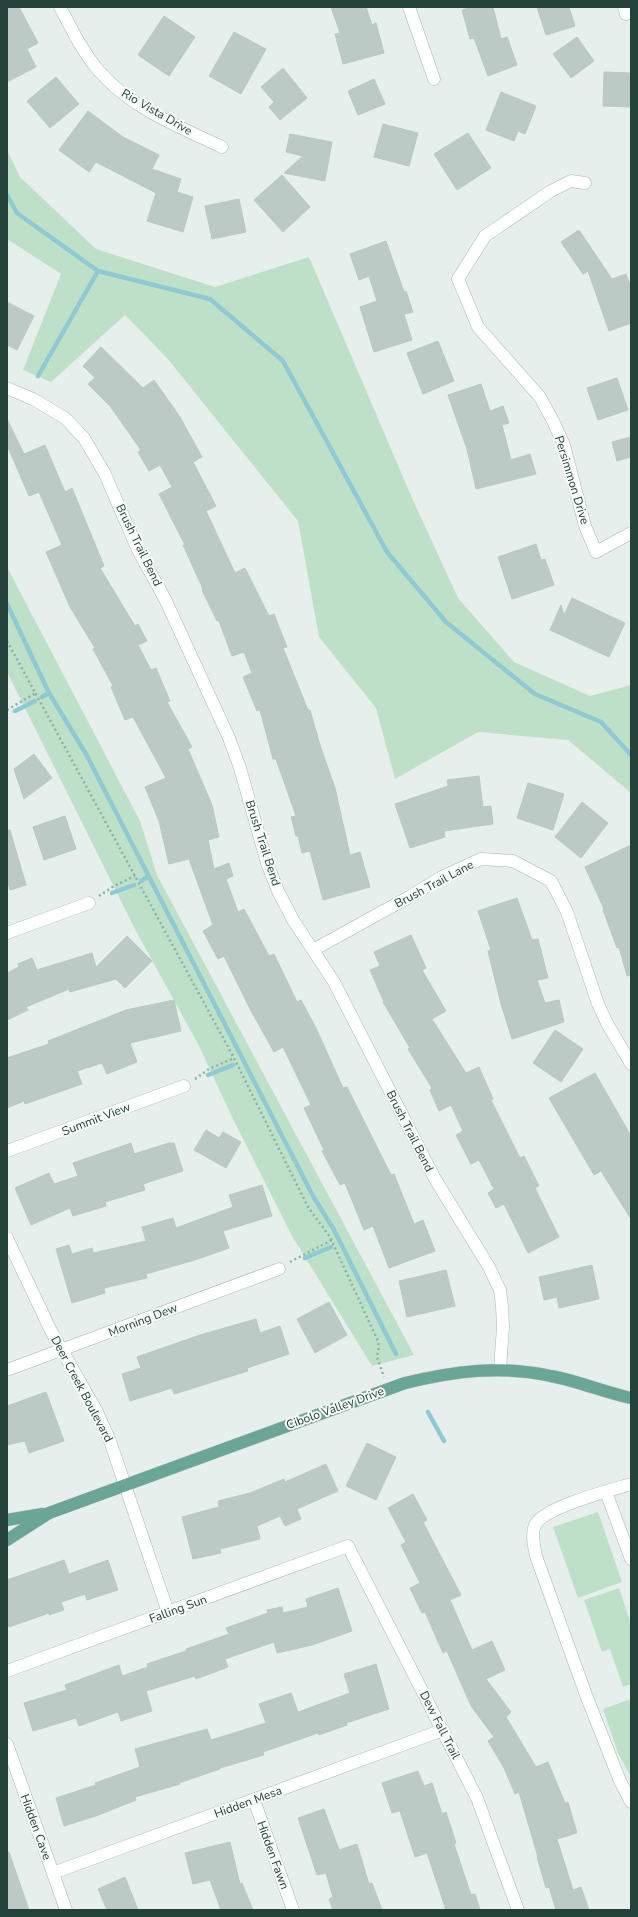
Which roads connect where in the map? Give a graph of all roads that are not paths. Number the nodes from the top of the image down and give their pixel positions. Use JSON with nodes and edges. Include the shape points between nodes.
{"nodes":[{"id":1,"x":60,"y":7,"type":"edge"},
{"id":2,"x":409,"y":7,"type":"edge"},
{"id":3,"x":434,"y":79,"type":"dead end"},
{"id":4,"x":222,"y":147,"type":"dead end"},
{"id":5,"x":585,"y":183,"type":"dead end"},
{"id":6,"x":7,"y":388,"type":"edge"},
{"id":7,"x":631,"y":533,"type":"edge"},
{"id":8,"x":89,"y":902,"type":"road end"},
{"id":9,"x":7,"y":933,"type":"edge"},
{"id":10,"x":313,"y":950,"type":"junction"},
{"id":11,"x":631,"y":1064,"type":"edge"},
{"id":12,"x":184,"y":1086,"type":"road end"},
{"id":13,"x":7,"y":1151,"type":"edge"},
{"id":14,"x":7,"y":1238,"type":"edge"},
{"id":15,"x":279,"y":1269,"type":"road end"},
{"id":16,"x":62,"y":1350,"type":"junction"},
{"id":17,"x":500,"y":1368,"type":"junction"},
{"id":18,"x":7,"y":1370,"type":"edge"},
{"id":19,"x":631,"y":1398,"type":"edge"},
{"id":20,"x":125,"y":1484,"type":"junction"},
{"id":21,"x":631,"y":1484,"type":"edge"},
{"id":22,"x":606,"y":1492,"type":"junction"},
{"id":23,"x":49,"y":1513,"type":"junction"},
{"id":24,"x":7,"y":1520,"type":"edge"},
{"id":25,"x":7,"y":1540,"type":"edge"},
{"id":26,"x":348,"y":1546,"type":"joint"},
{"id":27,"x":631,"y":1559,"type":"edge"},
{"id":28,"x":168,"y":1612,"type":"junction"},
{"id":29,"x":7,"y":1671,"type":"edge"},
{"id":30,"x":443,"y":1730,"type":"junction"},
{"id":31,"x":7,"y":1744,"type":"edge"},
{"id":32,"x":254,"y":1800,"type":"junction"},
{"id":33,"x":631,"y":1802,"type":"edge"},
{"id":34,"x":53,"y":1873,"type":"junction"},
{"id":35,"x":66,"y":1910,"type":"edge"},
{"id":36,"x":293,"y":1910,"type":"edge"},
{"id":37,"x":518,"y":1910,"type":"edge"}],
"edges":[{"from":1,"to":4,"type":"street","name":"Rio Vista Drive","via":[[79,44],[115,87],[132,100],[176,125]]},
{"from":2,"to":3,"type":"street"},
{"from":5,"to":7,"type":"street","name":"Persimmon Drive","via":[[571,181],[550,191],[485,236],[458,279],[478,327],[540,397],[553,421],[564,445],[585,526],[596,552]]},
{"from":6,"to":10,"type":"street","name":"Brush Trail Bend","via":[[33,399],[65,418],[95,454],[138,550],[165,599],[214,703],[240,768],[273,877],[293,920]]},
{"from":8,"to":9,"type":"street"},
{"from":10,"to":11,"type":"street","name":"Brush Trail Lane","via":[[442,877],[480,859],[513,861],[551,881],[567,912],[598,1004]]},
{"from":10,"to":17,"type":"street","name":"Brush Trail Bend","via":[[334,982],[435,1179],[489,1267],[500,1290],[503,1327]]},
{"from":12,"to":13,"type":"street","name":"Summit View"},
{"from":14,"to":16,"type":"street","name":"Deer Creek Boulevard"},
{"from":15,"to":16,"type":"street","name":"Morning Dew"},
{"from":16,"to":18,"type":"street","name":"Morning Dew"},
{"from":16,"to":20,"type":"street","name":"Deer Creek Boulevard","via":[[104,1429]]},
{"from":17,"to":19,"type":"main road","name":"Cibolo Valley Drive","via":[[550,1375]]},
{"from":17,"to":20,"type":"main road","name":"Cibolo Valley Drive","via":[[436,1375],[388,1389]]},
{"from":20,"to":23,"type":"main road","name":"Cibolo Valley Drive"},
{"from":20,"to":28,"type":"street","name":"Deer Creek Boulevard"},
{"from":21,"to":22,"type":"street"},
{"from":22,"to":27,"type":"street"},
{"from":22,"to":33,"type":"street","via":[[553,1510],[535,1525],[533,1539],[536,1556],[586,1695]]},
{"from":23,"to":24,"type":"main road","name":"Cibolo Valley Drive"},
{"from":23,"to":25,"type":"main road","name":"Cibolo Valley Drive"},
{"from":26,"to":28,"type":"street","name":"Falling Sun"},
{"from":26,"to":30,"type":"street","name":"Dew Fall Trail"},
{"from":28,"to":29,"type":"street","name":"Falling Sun"},
{"from":30,"to":32,"type":"street","name":"Hidden Mesa"},
{"from":30,"to":37,"type":"street","name":"Dew Fall Trail","via":[[477,1798]]},
{"from":31,"to":34,"type":"street","name":"Hidden Cave"},
{"from":32,"to":34,"type":"street","name":"Hidden Mesa"},
{"from":32,"to":36,"type":"street","name":"Hidden Fawn"},
{"from":34,"to":35,"type":"street","name":"Hidden Cave"}]}
